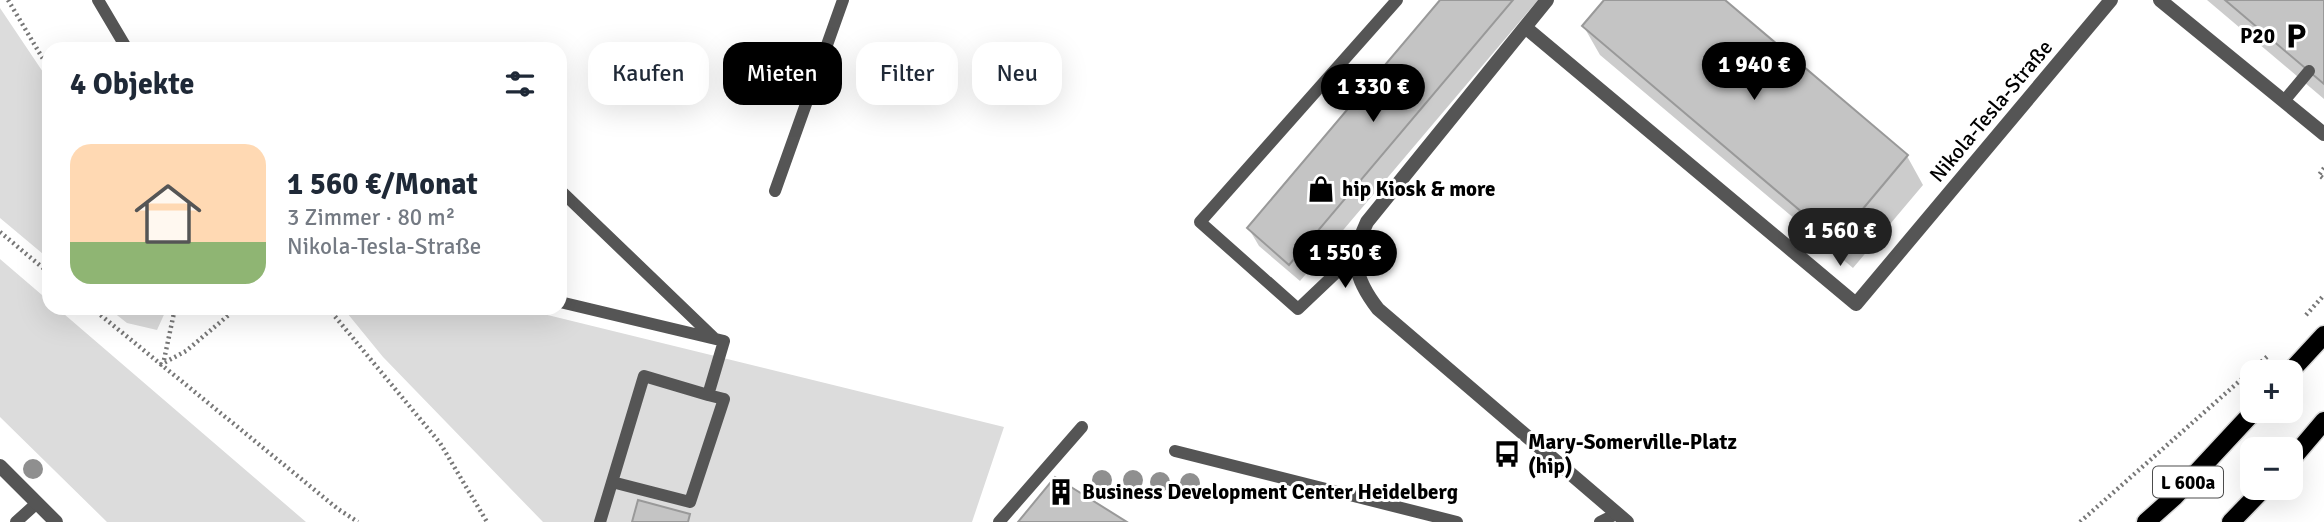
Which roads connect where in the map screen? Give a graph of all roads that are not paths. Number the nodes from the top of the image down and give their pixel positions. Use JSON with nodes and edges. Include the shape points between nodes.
{"nodes":[{"id":1,"x":98,"y":0,"type":"edge"},
{"id":2,"x":843,"y":0,"type":"edge"},
{"id":3,"x":1397,"y":0,"type":"edge"},
{"id":4,"x":1547,"y":0,"type":"edge"},
{"id":5,"x":2111,"y":0,"type":"edge"},
{"id":6,"x":2160,"y":0,"type":"edge"},
{"id":7,"x":1525,"y":27,"type":"junction"},
{"id":8,"x":123,"y":42,"type":"edge"},
{"id":9,"x":2309,"y":71,"type":"dead end"},
{"id":10,"x":2284,"y":101,"type":"junction"},
{"id":11,"x":2324,"y":134,"type":"edge"},
{"id":12,"x":775,"y":191,"type":"dead end"},
{"id":13,"x":567,"y":197,"type":"edge"},
{"id":14,"x":1356,"y":254,"type":"junction"},
{"id":15,"x":567,"y":304,"type":"edge"},
{"id":16,"x":2324,"y":335,"type":"edge"},
{"id":17,"x":714,"y":339,"type":"junction"},
{"id":18,"x":2301,"y":360,"type":"edge"},
{"id":19,"x":708,"y":395,"type":"junction"},
{"id":20,"x":2324,"y":421,"type":"edge"},
{"id":21,"x":2243,"y":423,"type":"edge"},
{"id":22,"x":1082,"y":427,"type":"dead end"},
{"id":23,"x":2303,"y":446,"type":"edge"},
{"id":24,"x":1175,"y":451,"type":"dead end"},
{"id":25,"x":0,"y":466,"type":"edge"},
{"id":26,"x":612,"y":482,"type":"junction"},
{"id":27,"x":2252,"y":500,"type":"edge"},
{"id":28,"x":37,"y":503,"type":"junction"},
{"id":29,"x":1622,"y":518,"type":"edge"},
{"id":30,"x":16,"y":522,"type":"edge"},
{"id":31,"x":56,"y":522,"type":"edge"},
{"id":32,"x":600,"y":522,"type":"edge"},
{"id":33,"x":999,"y":522,"type":"edge"},
{"id":34,"x":1457,"y":522,"type":"edge"},
{"id":35,"x":1600,"y":522,"type":"edge"},
{"id":36,"x":2146,"y":522,"type":"edge"},
{"id":37,"x":2231,"y":522,"type":"edge"}],
"edges":[{"from":1,"to":8,"type":"lane"},
{"from":2,"to":12,"type":"lane"},
{"from":3,"to":14,"type":"lane","via":[[1200,222],[1298,309]]},
{"from":4,"to":7,"type":"street"},
{"from":5,"to":7,"type":"street","name":"Nikola-Tesla-Straße","via":[[1856,304]]},
{"from":6,"to":10,"type":"street"},
{"from":7,"to":14,"type":"street","via":[[1367,222]]},
{"from":9,"to":10,"type":"lane"},
{"from":10,"to":11,"type":"street"},
{"from":13,"to":17,"type":"lane"},
{"from":14,"to":29,"type":"street","via":[[1361,283],[1378,309]]},
{"from":15,"to":17,"type":"lane"},
{"from":16,"to":18,"type":"main road"},
{"from":17,"to":19,"type":"lane","via":[[724,341]]},
{"from":19,"to":26,"type":"lane","via":[[644,376]]},
{"from":19,"to":26,"type":"lane","via":[[724,399],[690,502]]},
{"from":20,"to":23,"type":"main road"},
{"from":21,"to":36,"type":"main road","number":"L 600a"},
{"from":22,"to":33,"type":"lane"},
{"from":24,"to":34,"type":"lane"},
{"from":25,"to":28,"type":"street"},
{"from":26,"to":32,"type":"lane"},
{"from":27,"to":37,"type":"main road","number":"L 600a"},
{"from":28,"to":30,"type":"lane"},
{"from":28,"to":31,"type":"street"},
{"from":29,"to":35,"type":"lane"}]}
